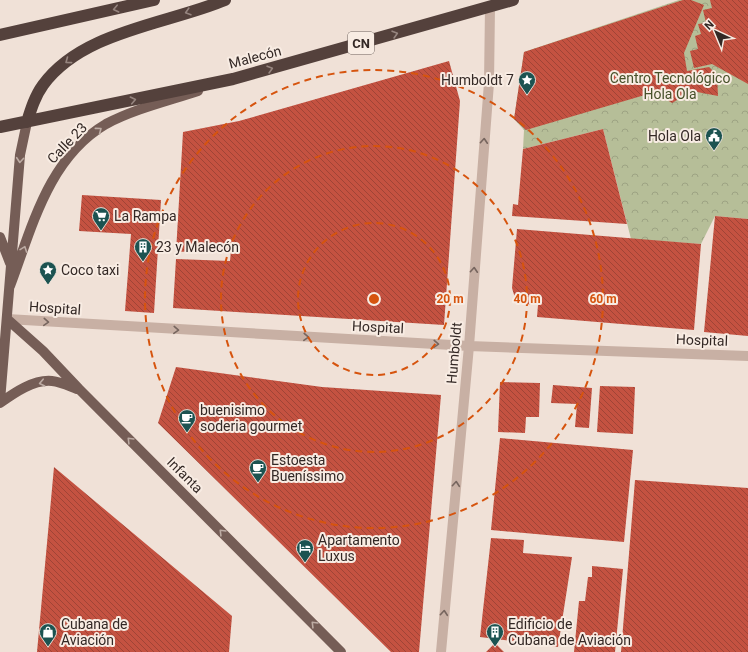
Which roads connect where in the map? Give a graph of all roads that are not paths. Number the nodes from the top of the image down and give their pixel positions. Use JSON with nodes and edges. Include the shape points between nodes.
{"nodes":[{"id":1,"x":154,"y":0,"type":"edge"},
{"id":2,"x":225,"y":0,"type":"edge"},
{"id":3,"x":513,"y":0,"type":"edge"},
{"id":4,"x":490,"y":4,"type":"edge"},
{"id":5,"x":0,"y":35,"type":"edge"},
{"id":6,"x":233,"y":79,"type":"junction"},
{"id":7,"x":27,"y":122,"type":"junction"},
{"id":8,"x":0,"y":127,"type":"edge"},
{"id":9,"x":0,"y":237,"type":"edge"},
{"id":10,"x":10,"y":286,"type":"junction"},
{"id":11,"x":7,"y":319,"type":"junction"},
{"id":12,"x":469,"y":346,"type":"junction"},
{"id":13,"x":748,"y":356,"type":"edge"},
{"id":14,"x":79,"y":389,"type":"junction"},
{"id":15,"x":0,"y":402,"type":"edge"},
{"id":16,"x":341,"y":652,"type":"edge"},
{"id":17,"x":441,"y":652,"type":"edge"}],
"edges":[{"from":1,"to":5,"type":"highway","one_way":true},
{"from":2,"to":7,"type":"highway","one_way":true,"via":[[138,27],[100,42],[74,57],[56,71],[43,86]]},
{"from":3,"to":4,"type":"highway","name":"Malecón","number":"CN"},
{"from":6,"to":4,"type":"highway","name":"Malecón","number":"CN","one_way":true},
{"from":12,"to":4,"type":"street","name":"Humboldt","one_way":true,"via":[[489,83]]},
{"from":7,"to":6,"type":"highway","name":"Malecón","number":"CN","one_way":true},
{"from":10,"to":6,"type":"main road","name":"Calle 23","one_way":true,"via":[[40,204],[51,182],[65,161],[84,141],[106,125],[130,114]]},
{"from":7,"to":8,"type":"highway","name":"Malecón","number":"CN"},
{"from":7,"to":10,"type":"main road","name":"Calle 23","one_way":true,"via":[[20,155]]},
{"from":9,"to":10,"type":"main road","via":[[10,260]]},
{"from":10,"to":11,"type":"main road","name":"Calle 23"},
{"from":11,"to":12,"type":"street","name":"Hospital","one_way":true},
{"from":11,"to":14,"type":"main road","name":"Infanta","via":[[43,350]]},
{"from":11,"to":15,"type":"main road","name":"Calle 23"},
{"from":12,"to":13,"type":"street","name":"Hospital"},
{"from":17,"to":12,"type":"street","name":"Humboldt","one_way":true},
{"from":14,"to":15,"type":"main road","one_way":true,"via":[[52,381],[41,382]]},
{"from":16,"to":14,"type":"main road","name":"Infanta","one_way":true}]}
